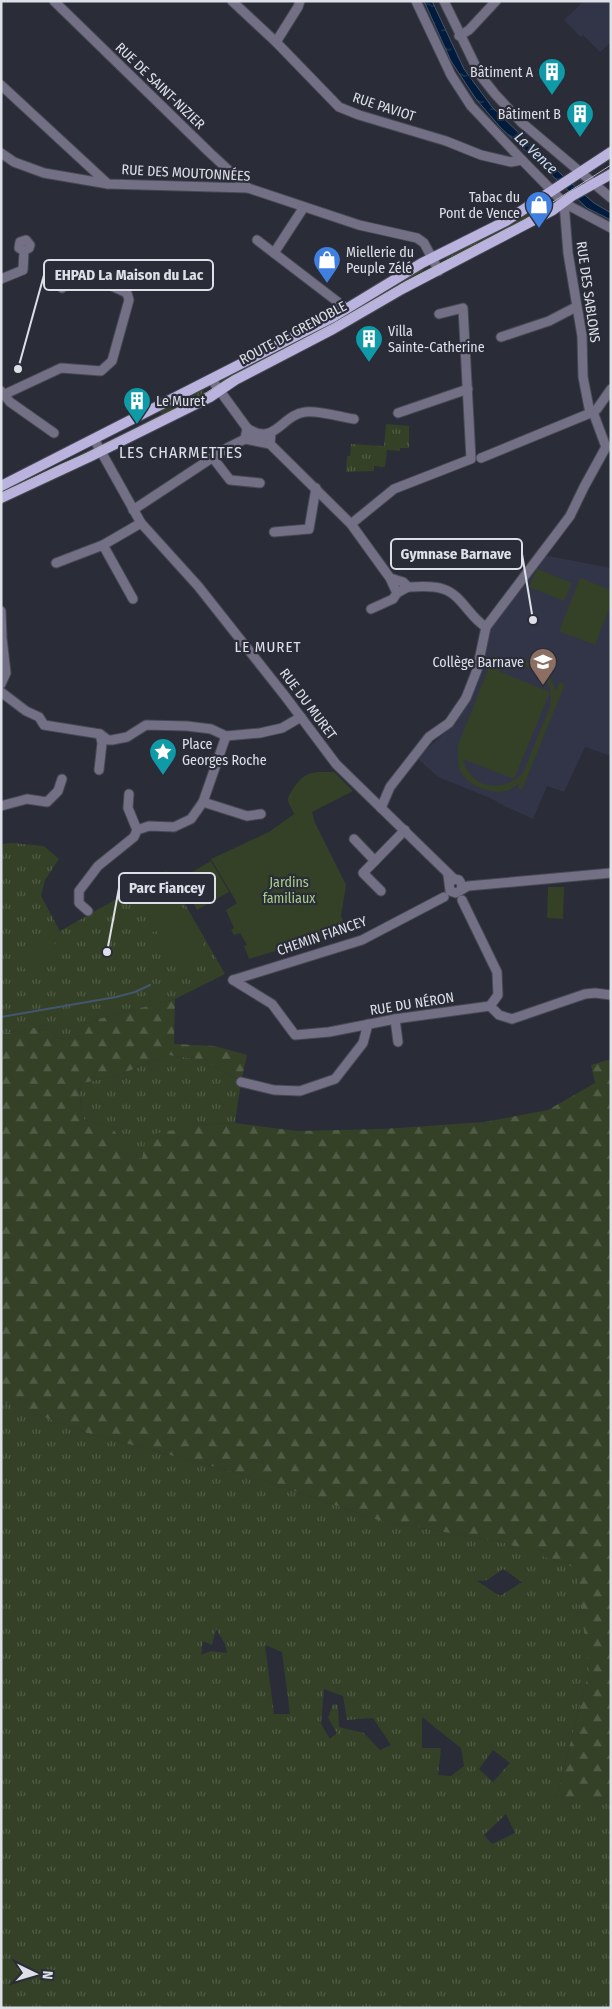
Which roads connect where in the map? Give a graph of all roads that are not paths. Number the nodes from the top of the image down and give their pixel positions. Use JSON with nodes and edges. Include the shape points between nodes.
{"nodes":[{"id":1,"x":54,"y":1,"type":"edge"},
{"id":2,"x":232,"y":1,"type":"edge"},
{"id":3,"x":300,"y":1,"type":"edge"},
{"id":4,"x":416,"y":1,"type":"edge"},
{"id":5,"x":444,"y":1,"type":"edge"},
{"id":6,"x":496,"y":1,"type":"edge"},
{"id":7,"x":459,"y":36,"type":"junction"},
{"id":8,"x":276,"y":42,"type":"junction"},
{"id":9,"x":1,"y":85,"type":"edge"},
{"id":10,"x":611,"y":152,"type":"edge"},
{"id":11,"x":1,"y":153,"type":"edge"},
{"id":12,"x":522,"y":160,"type":"junction"},
{"id":13,"x":577,"y":174,"type":"junction"},
{"id":14,"x":611,"y":174,"type":"edge"},
{"id":15,"x":108,"y":184,"type":"junction"},
{"id":16,"x":590,"y":186,"type":"junction"},
{"id":17,"x":248,"y":188,"type":"junction"},
{"id":18,"x":556,"y":189,"type":"junction"},
{"id":19,"x":611,"y":198,"type":"edge"},
{"id":20,"x":568,"y":200,"type":"junction"},
{"id":21,"x":304,"y":207,"type":"junction"},
{"id":22,"x":611,"y":228,"type":"edge"},
{"id":23,"x":257,"y":240,"type":"dead end"},
{"id":24,"x":24,"y":251,"type":"dead end"},
{"id":25,"x":274,"y":253,"type":"junction"},
{"id":26,"x":432,"y":258,"type":"junction"},
{"id":27,"x":439,"y":271,"type":"junction"},
{"id":28,"x":1,"y":279,"type":"edge"},
{"id":29,"x":62,"y":288,"type":"dead end"},
{"id":30,"x":576,"y":307,"type":"junction"},
{"id":31,"x":347,"y":309,"type":"junction"},
{"id":32,"x":439,"y":314,"type":"dead end"},
{"id":33,"x":502,"y":337,"type":"dead end"},
{"id":34,"x":212,"y":380,"type":"junction"},
{"id":35,"x":468,"y":389,"type":"junction"},
{"id":36,"x":611,"y":389,"type":"edge"},
{"id":37,"x":219,"y":390,"type":"junction"},
{"id":38,"x":2,"y":394,"type":"edge"},
{"id":39,"x":398,"y":413,"type":"dead end"},
{"id":40,"x":591,"y":413,"type":"junction"},
{"id":41,"x":354,"y":420,"type":"dead end"},
{"id":42,"x":247,"y":428,"type":"junction"},
{"id":43,"x":54,"y":433,"type":"dead end"},
{"id":44,"x":271,"y":433,"type":"junction"},
{"id":45,"x":94,"y":439,"type":"junction"},
{"id":46,"x":245,"y":439,"type":"junction"},
{"id":47,"x":270,"y":444,"type":"junction"},
{"id":48,"x":609,"y":446,"type":"edge"},
{"id":49,"x":101,"y":452,"type":"junction"},
{"id":50,"x":213,"y":458,"type":"junction"},
{"id":51,"x":480,"y":458,"type":"dead end"},
{"id":52,"x":260,"y":483,"type":"dead end"},
{"id":53,"x":1,"y":486,"type":"edge"},
{"id":54,"x":316,"y":488,"type":"junction"},
{"id":55,"x":1,"y":498,"type":"edge"},
{"id":56,"x":133,"y":510,"type":"junction"},
{"id":57,"x":141,"y":523,"type":"junction"},
{"id":58,"x":351,"y":524,"type":"junction"},
{"id":59,"x":274,"y":532,"type":"dead end"},
{"id":60,"x":103,"y":545,"type":"junction"},
{"id":61,"x":56,"y":563,"type":"dead end"},
{"id":62,"x":390,"y":578,"type":"junction"},
{"id":63,"x":408,"y":587,"type":"junction"},
{"id":64,"x":397,"y":593,"type":"junction"},
{"id":65,"x":133,"y":599,"type":"dead end"},
{"id":66,"x":371,"y":609,"type":"dead end"},
{"id":67,"x":1,"y":611,"type":"edge"},
{"id":68,"x":486,"y":627,"type":"junction"},
{"id":69,"x":1,"y":684,"type":"edge"},
{"id":70,"x":1,"y":692,"type":"edge"},
{"id":71,"x":301,"y":717,"type":"junction"},
{"id":72,"x":102,"y":736,"type":"junction"},
{"id":73,"x":226,"y":736,"type":"junction"},
{"id":74,"x":99,"y":770,"type":"dead end"},
{"id":75,"x":62,"y":778,"type":"dead end"},
{"id":76,"x":129,"y":794,"type":"dead end"},
{"id":77,"x":203,"y":802,"type":"junction"},
{"id":78,"x":1,"y":806,"type":"edge"},
{"id":79,"x":381,"y":808,"type":"junction"},
{"id":80,"x":261,"y":814,"type":"dead end"},
{"id":81,"x":137,"y":830,"type":"junction"},
{"id":82,"x":405,"y":830,"type":"junction"},
{"id":83,"x":354,"y":839,"type":"dead end"},
{"id":84,"x":375,"y":861,"type":"junction"},
{"id":85,"x":611,"y":873,"type":"edge"},
{"id":86,"x":456,"y":888,"type":"junction"},
{"id":87,"x":381,"y":891,"type":"dead end"},
{"id":88,"x":88,"y":912,"type":"dead end"},
{"id":89,"x":233,"y":980,"type":"joint"},
{"id":90,"x":611,"y":995,"type":"edge"},
{"id":91,"x":490,"y":1006,"type":"junction"},
{"id":92,"x":395,"y":1018,"type":"junction"},
{"id":93,"x":368,"y":1024,"type":"junction"},
{"id":94,"x":398,"y":1042,"type":"dead end"},
{"id":95,"x":241,"y":1082,"type":"dead end"}],
"edges":[{"from":1,"to":17,"type":"street","name":"RUE DE SAINT-NIZIER"},
{"from":2,"to":8,"type":"street","name":"RUE PAVIOT"},
{"from":3,"to":8,"type":"street"},
{"from":4,"to":12,"type":"street","via":[[451,75],[471,106]]},
{"from":5,"to":7,"type":"street"},
{"from":6,"to":7,"type":"street","via":[[469,30]]},
{"from":7,"to":13,"type":"street","via":[[480,75],[509,110]]},
{"from":8,"to":12,"type":"street","name":"RUE PAVIOT","via":[[339,107],[481,155],[511,162]]},
{"from":9,"to":15,"type":"street"},
{"from":10,"to":13,"type":"main road","name":"ROUTE DE GRENOBLE"},
{"from":11,"to":15,"type":"street","name":"RUE DES MOUTONNÉES","via":[[44,174]]},
{"from":12,"to":18,"type":"street"},
{"from":13,"to":16,"type":"street"},
{"from":13,"to":18,"type":"main road","name":"ROUTE DE GRENOBLE"},
{"from":14,"to":16,"type":"main road","name":"ROUTE DE GRENOBLE"},
{"from":15,"to":17,"type":"street","name":"RUE DES MOUTONNÉES"},
{"from":16,"to":19,"type":"street"},
{"from":16,"to":20,"type":"main road","name":"ROUTE DE GRENOBLE"},
{"from":17,"to":21,"type":"street","name":"RUE DES MOUTONNÉES"},
{"from":18,"to":20,"type":"street"},
{"from":18,"to":26,"type":"main road","name":"ROUTE DE GRENOBLE","via":[[506,221]]},
{"from":20,"to":22,"type":"street"},
{"from":20,"to":27,"type":"main road","name":"ROUTE DE GRENOBLE"},
{"from":20,"to":30,"type":"street","name":"RUE DES SABLONS","via":[[565,229]]},
{"from":21,"to":25,"type":"street"},
{"from":21,"to":26,"type":"street","name":"RUE DES MOUTONNÉES","via":[[359,225],[417,238]]},
{"from":23,"to":25,"type":"street","name":"ROUTE DE GRENOBLE"},
{"from":24,"to":28,"type":"street","via":[[23,270]]},
{"from":25,"to":31,"type":"street","name":"ROUTE DE GRENOBLE"},
{"from":26,"to":27,"type":"street","name":"RUE DES MOUTONNÉES"},
{"from":26,"to":31,"type":"main road","name":"ROUTE DE GRENOBLE"},
{"from":27,"to":37,"type":"main road","name":"ROUTE DE GRENOBLE"},
{"from":29,"to":38,"type":"street","via":[[64,279],[80,274],[96,278],[127,294],[129,300],[112,361],[101,371],[61,368]]},
{"from":30,"to":33,"type":"street","via":[[549,321]]},
{"from":30,"to":40,"type":"street","name":"RUE DES SABLONS","via":[[582,336],[583,377]]},
{"from":31,"to":34,"type":"main road","name":"ROUTE DE GRENOBLE"},
{"from":32,"to":35,"type":"street","via":[[463,308]]},
{"from":34,"to":37,"type":"street"},
{"from":34,"to":45,"type":"main road","name":"ROUTE DE GRENOBLE"},
{"from":35,"to":39,"type":"street"},
{"from":35,"to":58,"type":"street","via":[[470,459],[394,489]]},
{"from":36,"to":40,"type":"street"},
{"from":37,"to":42,"type":"street"},
{"from":37,"to":49,"type":"main road","name":"ROUTE DE GRENOBLE"},
{"from":38,"to":43,"type":"street"},
{"from":40,"to":48,"type":"street","name":"RUE DES SABLONS"},
{"from":40,"to":51,"type":"street"},
{"from":41,"to":44,"type":"street","via":[[308,411],[297,413]]},
{"from":42,"to":44,"type":"street","via":[[255,434]]},
{"from":42,"to":46,"type":"street"},
{"from":44,"to":47,"type":"street"},
{"from":45,"to":49,"type":"street","name":"RUE DU MURET"},
{"from":45,"to":53,"type":"main road","name":"ROUTE DE GRENOBLE"},
{"from":46,"to":47,"type":"street"},
{"from":46,"to":50,"type":"street"},
{"from":47,"to":54,"type":"street"},
{"from":48,"to":68,"type":"street","via":[[570,516]]},
{"from":49,"to":55,"type":"main road","name":"ROUTE DE GRENOBLE"},
{"from":49,"to":56,"type":"street","name":"RUE DU MURET"},
{"from":50,"to":52,"type":"street","via":[[230,480]]},
{"from":50,"to":56,"type":"street"},
{"from":54,"to":58,"type":"street"},
{"from":54,"to":59,"type":"street","via":[[309,529]]},
{"from":56,"to":57,"type":"street","name":"RUE DU MURET"},
{"from":57,"to":60,"type":"street"},
{"from":57,"to":71,"type":"street","name":"RUE DU MURET","via":[[198,586]]},
{"from":58,"to":62,"type":"street"},
{"from":60,"to":61,"type":"street"},
{"from":60,"to":65,"type":"street"},
{"from":62,"to":63,"type":"street"},
{"from":62,"to":64,"type":"street"},
{"from":63,"to":64,"type":"street"},
{"from":63,"to":68,"type":"street","via":[[444,589],[452,593]]},
{"from":64,"to":66,"type":"street","via":[[393,599]]},
{"from":67,"to":69,"type":"street","via":[[6,663]]},
{"from":68,"to":79,"type":"street","via":[[477,670],[466,698],[449,723],[429,737],[390,787]]},
{"from":70,"to":72,"type":"street","via":[[26,711],[39,716],[44,725]]},
{"from":71,"to":73,"type":"street","via":[[282,728]]},
{"from":71,"to":79,"type":"street","name":"RUE DU MURET","via":[[336,764]]},
{"from":72,"to":73,"type":"street","via":[[108,740],[121,740],[146,725],[210,729]]},
{"from":72,"to":74,"type":"street"},
{"from":73,"to":77,"type":"street"},
{"from":75,"to":78,"type":"street","via":[[58,791],[48,802],[27,799]]},
{"from":76,"to":81,"type":"street","via":[[128,808]]},
{"from":77,"to":80,"type":"street","via":[[246,816]]},
{"from":77,"to":81,"type":"street","via":[[190,819],[174,827],[149,826]]},
{"from":79,"to":82,"type":"street","name":"RUE DU MURET"},
{"from":81,"to":88,"type":"street","via":[[134,837],[98,866],[79,891],[79,903]]},
{"from":82,"to":84,"type":"street"},
{"from":82,"to":86,"type":"street","name":"RUE DU MURET"},
{"from":83,"to":84,"type":"street"},
{"from":84,"to":87,"type":"street","via":[[363,873]]},
{"from":85,"to":86,"type":"street"},
{"from":86,"to":89,"type":"street","name":"CHEMIN FIANCEY","via":[[362,940]]},
{"from":86,"to":91,"type":"street","name":"RUE DU MURET","via":[[497,972],[498,995]]},
{"from":89,"to":93,"type":"street","name":"RUE DU NÉRON","via":[[272,1004],[295,1035]]},
{"from":90,"to":91,"type":"street","via":[[585,994],[512,1018],[500,1015]]},
{"from":91,"to":92,"type":"street","name":"RUE DU NÉRON"},
{"from":92,"to":93,"type":"street","name":"RUE DU NÉRON"},
{"from":92,"to":94,"type":"street"},
{"from":93,"to":95,"type":"street","via":[[363,1043],[335,1079],[300,1091],[274,1090]]}]}
